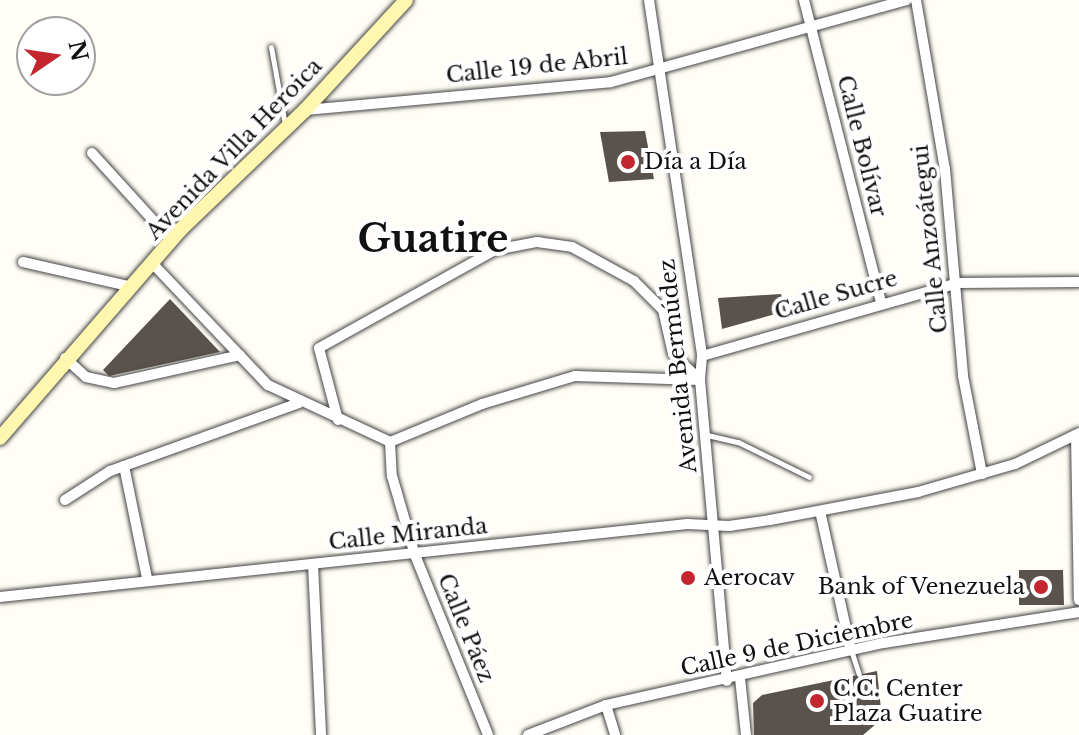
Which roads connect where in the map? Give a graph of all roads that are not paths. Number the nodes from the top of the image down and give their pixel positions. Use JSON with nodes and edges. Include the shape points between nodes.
{"nodes":[{"id":1,"x":406,"y":0,"type":"edge"},
{"id":2,"x":649,"y":0,"type":"edge"},
{"id":3,"x":804,"y":0,"type":"edge"},
{"id":4,"x":907,"y":0,"type":"edge"},
{"id":5,"x":916,"y":0,"type":"edge"},
{"id":6,"x":811,"y":23,"type":"junction"},
{"id":7,"x":271,"y":47,"type":"dead end"},
{"id":8,"x":660,"y":69,"type":"junction"},
{"id":9,"x":305,"y":110,"type":"junction"},
{"id":10,"x":286,"y":130,"type":"junction"},
{"id":11,"x":92,"y":153,"type":"dead end"},
{"id":12,"x":172,"y":241,"type":"junction"},
{"id":13,"x":23,"y":262,"type":"dead end"},
{"id":14,"x":153,"y":264,"type":"junction"},
{"id":15,"x":1079,"y":282,"type":"edge"},
{"id":16,"x":958,"y":283,"type":"junction"},
{"id":17,"x":133,"y":287,"type":"junction"},
{"id":18,"x":881,"y":302,"type":"junction"},
{"id":19,"x":240,"y":355,"type":"junction"},
{"id":20,"x":702,"y":356,"type":"junction"},
{"id":21,"x":65,"y":358,"type":"junction"},
{"id":22,"x":700,"y":380,"type":"junction"},
{"id":23,"x":299,"y":403,"type":"junction"},
{"id":24,"x":338,"y":420,"type":"junction"},
{"id":25,"x":1078,"y":434,"type":"edge"},
{"id":26,"x":707,"y":435,"type":"junction"},
{"id":27,"x":0,"y":438,"type":"edge"},
{"id":28,"x":390,"y":442,"type":"junction"},
{"id":29,"x":124,"y":466,"type":"junction"},
{"id":30,"x":982,"y":474,"type":"junction"},
{"id":31,"x":809,"y":477,"type":"dead end"},
{"id":32,"x":65,"y":500,"type":"dead end"},
{"id":33,"x":820,"y":511,"type":"junction"},
{"id":34,"x":713,"y":526,"type":"junction"},
{"id":35,"x":415,"y":555,"type":"junction"},
{"id":36,"x":313,"y":564,"type":"junction"},
{"id":37,"x":147,"y":578,"type":"junction"},
{"id":38,"x":0,"y":597,"type":"edge"},
{"id":39,"x":1079,"y":600,"type":"edge"},
{"id":40,"x":1079,"y":612,"type":"edge"},
{"id":41,"x":851,"y":651,"type":"junction"},
{"id":42,"x":859,"y":674,"type":"dead end"},
{"id":43,"x":740,"y":678,"type":"junction"},
{"id":44,"x":727,"y":681,"type":"junction"},
{"id":45,"x":606,"y":705,"type":"junction"},
{"id":46,"x":321,"y":735,"type":"edge"},
{"id":47,"x":488,"y":735,"type":"edge"},
{"id":48,"x":528,"y":735,"type":"edge"},
{"id":49,"x":615,"y":735,"type":"edge"},
{"id":50,"x":746,"y":735,"type":"edge"}],
"edges":[{"from":1,"to":9,"type":"main road","name":"Avenida Villa Heroica"},
{"from":2,"to":8,"type":"street","name":"Avenida Bermúdez"},
{"from":3,"to":6,"type":"street","name":"Calle Bolívar"},
{"from":4,"to":6,"type":"street","name":"Calle 19 de Abril"},
{"from":5,"to":16,"type":"street","name":"Calle Anzoátegui","via":[[930,60]]},
{"from":6,"to":8,"type":"street","name":"Calle 19 de Abril"},
{"from":6,"to":18,"type":"street","name":"Calle Bolívar"},
{"from":7,"to":10,"type":"lane"},
{"from":8,"to":9,"type":"street","name":"Calle 19 de Abril","via":[[611,82]]},
{"from":8,"to":20,"type":"street","name":"Avenida Bermúdez"},
{"from":9,"to":10,"type":"main road","name":"Avenida Villa Heroica"},
{"from":10,"to":12,"type":"main road","name":"Avenida Villa Heroica"},
{"from":11,"to":12,"type":"street"},
{"from":12,"to":14,"type":"main road","name":"Avenida Villa Heroica"},
{"from":13,"to":17,"type":"street"},
{"from":14,"to":17,"type":"main road","name":"Avenida Villa Heroica"},
{"from":14,"to":19,"type":"street"},
{"from":15,"to":16,"type":"street","name":"Calle Sucre"},
{"from":16,"to":18,"type":"street","name":"Calle Sucre"},
{"from":16,"to":30,"type":"street","name":"Calle Anzoátegui","via":[[963,376]]},
{"from":17,"to":21,"type":"main road","name":"Avenida Villa Heroica"},
{"from":18,"to":20,"type":"street","name":"Calle Sucre"},
{"from":19,"to":21,"type":"street","via":[[114,383],[86,377]]},
{"from":19,"to":23,"type":"street","via":[[268,385]]},
{"from":20,"to":22,"type":"street","name":"Avenida Bermúdez"},
{"from":21,"to":27,"type":"main road","name":"Avenida Villa Heroica"},
{"from":22,"to":24,"type":"street","via":[[673,354],[663,310],[634,281],[572,247],[537,242],[495,250],[319,348]]},
{"from":22,"to":26,"type":"street","name":"Avenida Bermúdez"},
{"from":22,"to":28,"type":"street","via":[[575,376],[482,404]]},
{"from":23,"to":24,"type":"street"},
{"from":23,"to":29,"type":"street"},
{"from":24,"to":28,"type":"street"},
{"from":25,"to":30,"type":"street","name":"Calle Miranda"},
{"from":25,"to":39,"type":"street"},
{"from":26,"to":31,"type":"lane","via":[[738,442]]},
{"from":26,"to":34,"type":"street","name":"Avenida Bermúdez"},
{"from":28,"to":35,"type":"street","name":"Calle Páez","via":[[392,476]]},
{"from":29,"to":32,"type":"street"},
{"from":29,"to":37,"type":"street"},
{"from":30,"to":33,"type":"street","name":"Calle Miranda"},
{"from":33,"to":34,"type":"street","name":"Calle Miranda"},
{"from":33,"to":41,"type":"street"},
{"from":34,"to":35,"type":"street","name":"Calle Miranda","via":[[687,524]]},
{"from":34,"to":44,"type":"street","name":"Avenida Bermúdez"},
{"from":35,"to":36,"type":"street","name":"Calle Miranda"},
{"from":35,"to":47,"type":"street","name":"Calle Páez"},
{"from":36,"to":37,"type":"street","name":"Calle Miranda"},
{"from":36,"to":46,"type":"street"},
{"from":37,"to":38,"type":"street","name":"Calle Miranda"},
{"from":40,"to":41,"type":"street","name":"Calle 9 de Diciembre"},
{"from":41,"to":42,"type":"lane"},
{"from":41,"to":43,"type":"street","name":"Calle 9 de Diciembre"},
{"from":43,"to":44,"type":"street","name":"Calle 9 de Diciembre"},
{"from":43,"to":50,"type":"street"},
{"from":44,"to":45,"type":"street","name":"Calle 9 de Diciembre"},
{"from":45,"to":48,"type":"street","name":"Calle 9 de Diciembre"},
{"from":45,"to":49,"type":"street"}]}
